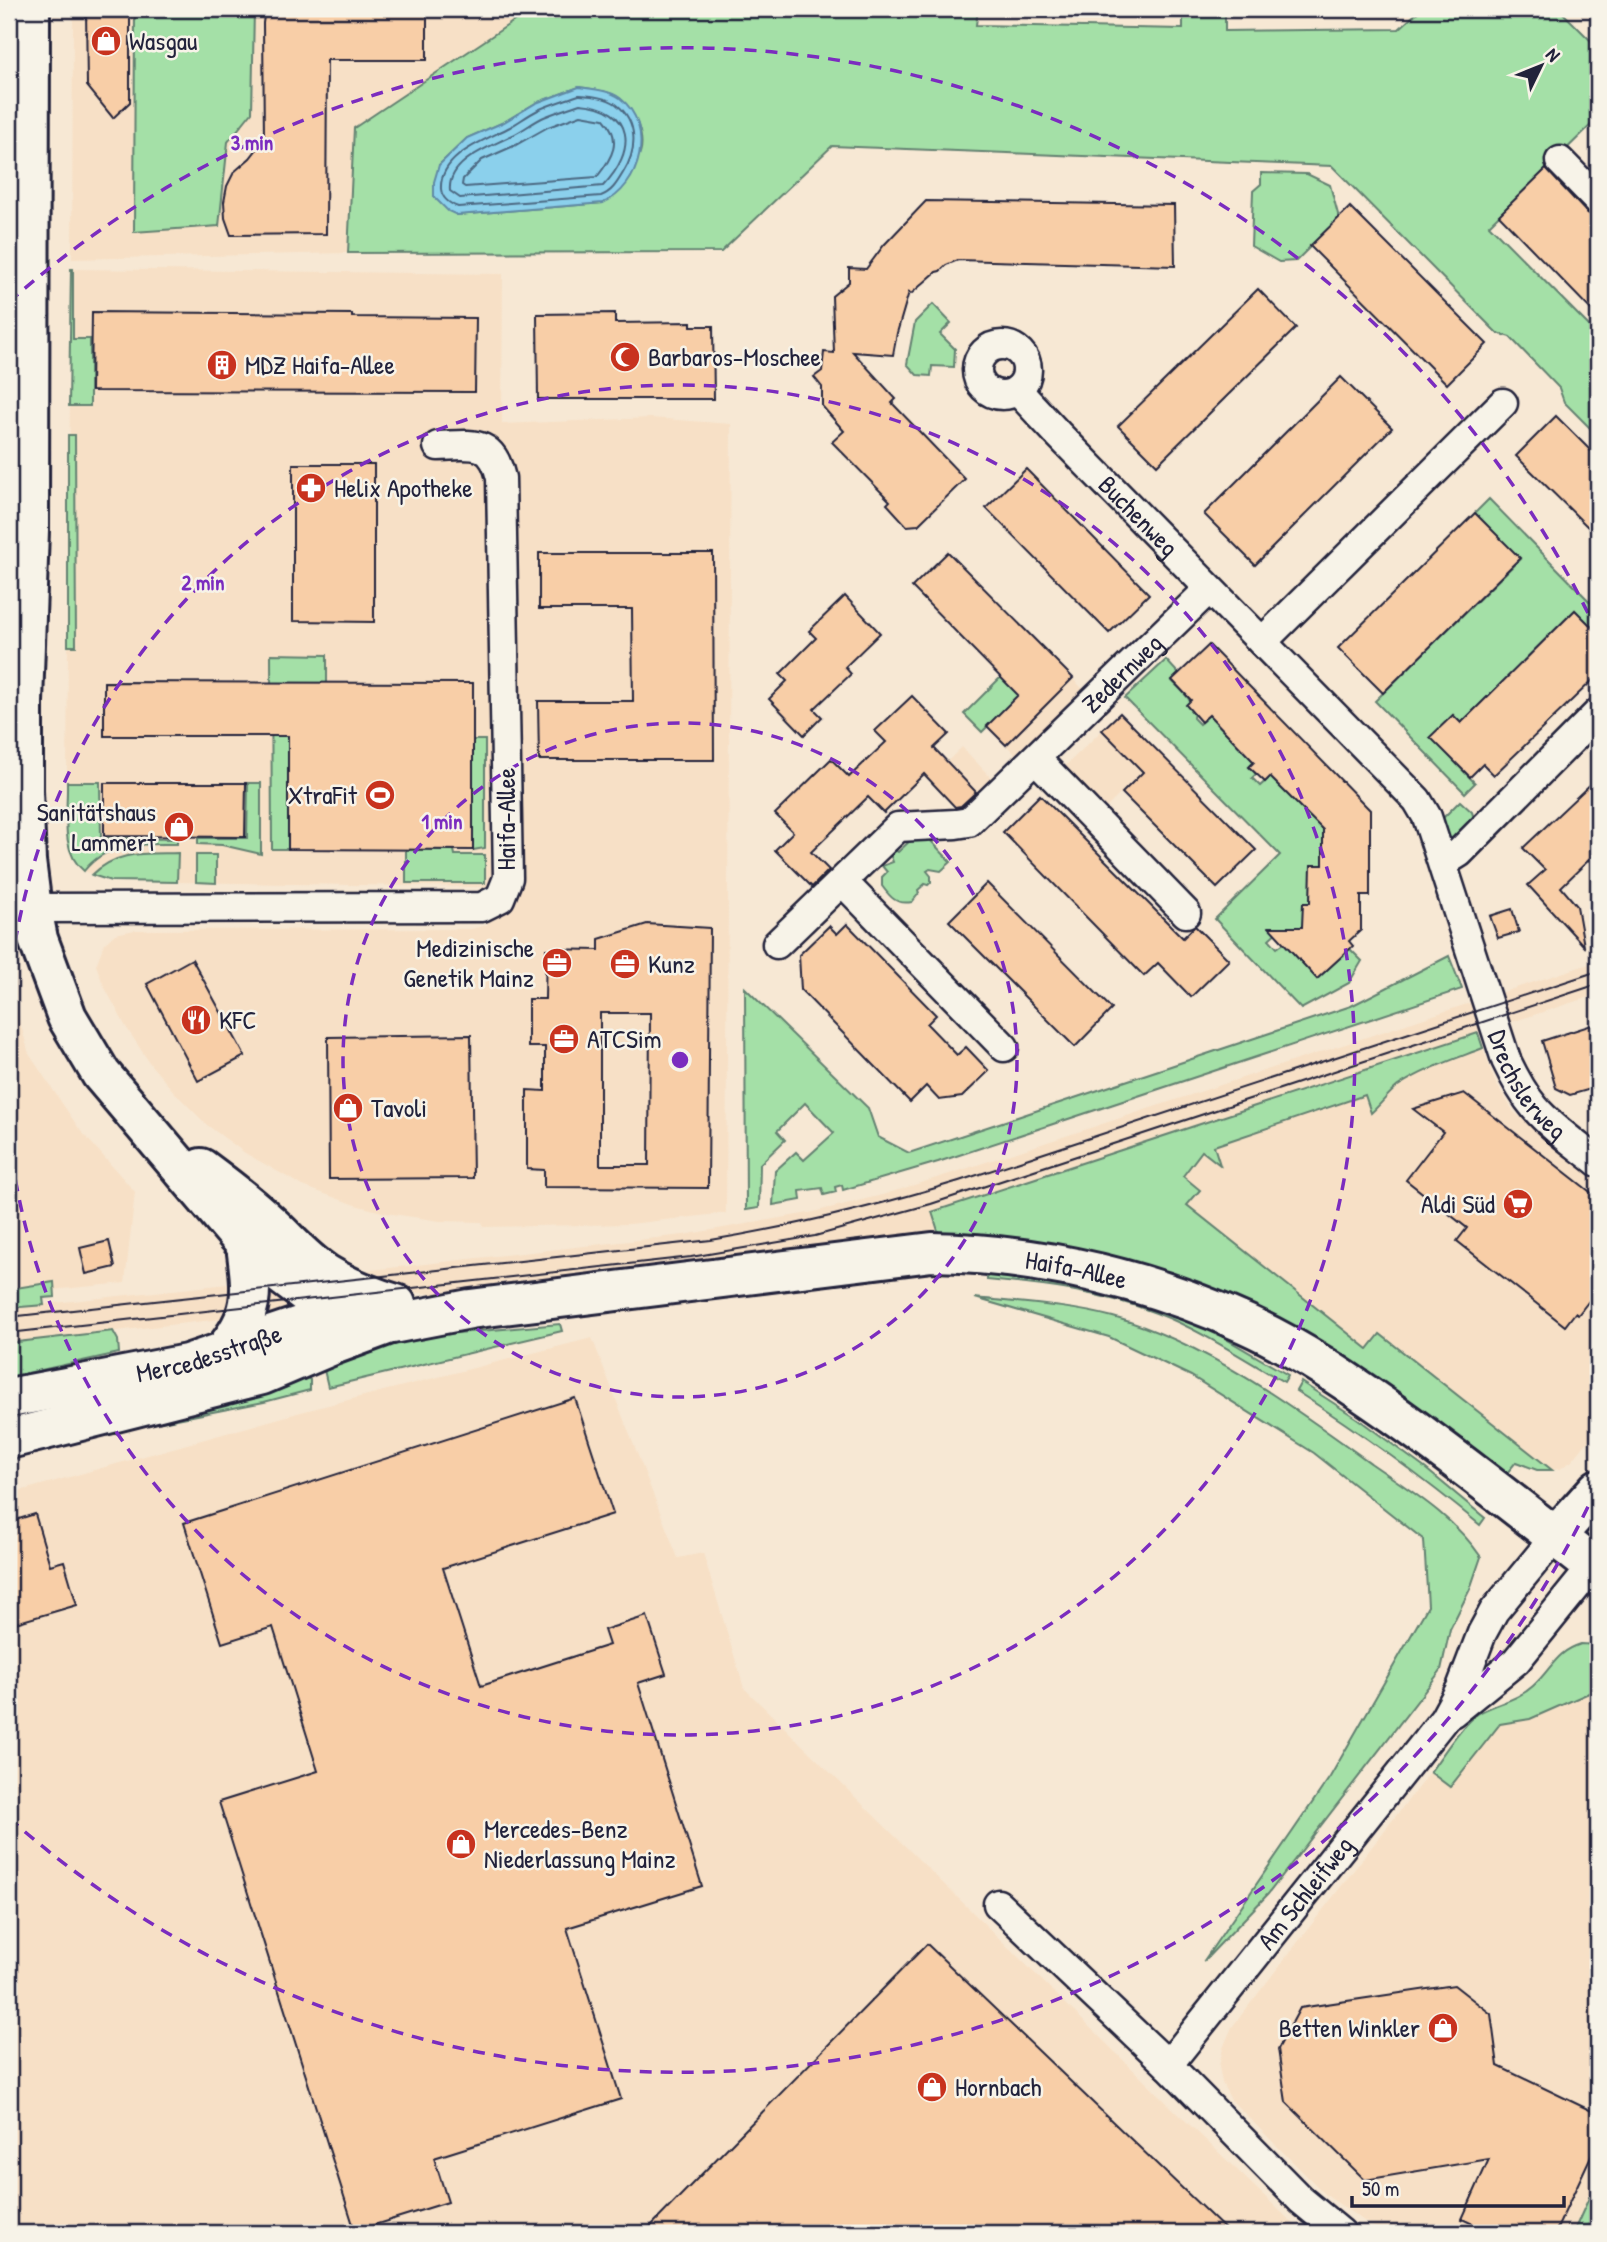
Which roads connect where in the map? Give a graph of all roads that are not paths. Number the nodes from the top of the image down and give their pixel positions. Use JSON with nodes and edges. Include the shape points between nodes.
{"nodes":[{"id":1,"x":30,"y":9,"type":"edge"},
{"id":2,"x":1560,"y":161,"type":"dead end"},
{"id":3,"x":1598,"y":200,"type":"edge"},
{"id":4,"x":1017,"y":390,"type":"dead end"},
{"id":5,"x":1503,"y":403,"type":"dead end"},
{"id":6,"x":438,"y":446,"type":"dead end"},
{"id":7,"x":1209,"y":589,"type":"junction"},
{"id":8,"x":1262,"y":642,"type":"junction"},
{"id":9,"x":1598,"y":713,"type":"edge"},
{"id":10,"x":1036,"y":759,"type":"junction"},
{"id":11,"x":1443,"y":863,"type":"junction"},
{"id":12,"x":842,"y":882,"type":"junction"},
{"id":13,"x":32,"y":908,"type":"junction"},
{"id":14,"x":1186,"y":912,"type":"dead end"},
{"id":15,"x":777,"y":944,"type":"dead end"},
{"id":16,"x":1483,"y":990,"type":"joint"},
{"id":17,"x":1004,"y":1047,"type":"dead end"},
{"id":18,"x":145,"y":1128,"type":"junction"},
{"id":19,"x":1598,"y":1162,"type":"edge"},
{"id":20,"x":246,"y":1245,"type":"junction"},
{"id":21,"x":301,"y":1255,"type":"junction"},
{"id":22,"x":321,"y":1311,"type":"junction"},
{"id":23,"x":399,"y":1316,"type":"junction"},
{"id":24,"x":223,"y":1352,"type":"junction"},
{"id":25,"x":277,"y":1369,"type":"junction"},
{"id":26,"x":9,"y":1398,"type":"edge"},
{"id":27,"x":9,"y":1439,"type":"edge"},
{"id":28,"x":1598,"y":1489,"type":"edge"},
{"id":29,"x":1555,"y":1537,"type":"junction"},
{"id":30,"x":1596,"y":1565,"type":"edge"},
{"id":31,"x":1444,"y":1719,"type":"junction"},
{"id":32,"x":998,"y":1904,"type":"dead end"},
{"id":33,"x":1168,"y":2066,"type":"junction"},
{"id":34,"x":1341,"y":2233,"type":"edge"}],
"edges":[{"from":1,"to":13,"type":"street","name":"Haifa-Allee","via":[[30,517],[23,791]]},
{"from":2,"to":3,"type":"street"},
{"from":4,"to":7,"type":"street","name":"Buchenweg"},
{"from":5,"to":8,"type":"street"},
{"from":6,"to":13,"type":"street","name":"Haifa-Allee","via":[[485,449],[493,454],[501,478],[509,878],[500,898],[482,907]]},
{"from":7,"to":8,"type":"street","name":"Buchenweg"},
{"from":7,"to":10,"type":"street","name":"Zedernweg"},
{"from":8,"to":11,"type":"street","name":"Buchenweg","via":[[1417,800]]},
{"from":9,"to":11,"type":"street","via":[[1459,853]]},
{"from":10,"to":12,"type":"street","name":"Zedernweg","via":[[969,822],[898,827]]},
{"from":10,"to":14,"type":"street"},
{"from":11,"to":16,"type":"street","name":"Buchenweg"},
{"from":12,"to":15,"type":"street","name":"Zedernweg"},
{"from":12,"to":17,"type":"street"},
{"from":13,"to":18,"type":"street","name":"Haifa-Allee","via":[[38,939],[67,1017],[101,1074]]},
{"from":16,"to":19,"type":"street","name":"Drechslerweg","via":[[1506,1060],[1534,1108]]},
{"from":18,"to":20,"type":"street","name":"Haifa-Allee"},
{"from":18,"to":21,"type":"street","name":"Haifa-Allee","via":[[232,1191]]},
{"from":20,"to":22,"type":"street","name":"Haifa-Allee"},
{"from":20,"to":24,"type":"street","via":[[249,1307],[243,1325]]},
{"from":21,"to":22,"type":"street"},
{"from":21,"to":23,"type":"street","name":"Haifa-Allee"},
{"from":22,"to":23,"type":"street","name":"Mercedesstraße"},
{"from":22,"to":24,"type":"street","name":"Mercedesstraße"},
{"from":22,"to":25,"type":"street"},
{"from":23,"to":25,"type":"street","name":"Mercedesstraße"},
{"from":23,"to":29,"type":"street","name":"Haifa-Allee","via":[[932,1252],[1001,1256],[1096,1271],[1247,1324],[1327,1368],[1458,1460]]},
{"from":24,"to":26,"type":"street","name":"Mercedesstraße","via":[[187,1364]]},
{"from":25,"to":27,"type":"street","name":"Mercedesstraße"},
{"from":28,"to":29,"type":"street"},
{"from":29,"to":30,"type":"street","name":"Haifa-Allee"},
{"from":29,"to":31,"type":"street","name":"Am Schleifweg","via":[[1494,1612]]},
{"from":30,"to":31,"type":"street","name":"Am Schleifweg","via":[[1517,1661]]},
{"from":31,"to":33,"type":"street","name":"Am Schleifweg"},
{"from":32,"to":33,"type":"street"},
{"from":33,"to":34,"type":"street","via":[[1301,2200]]}]}
